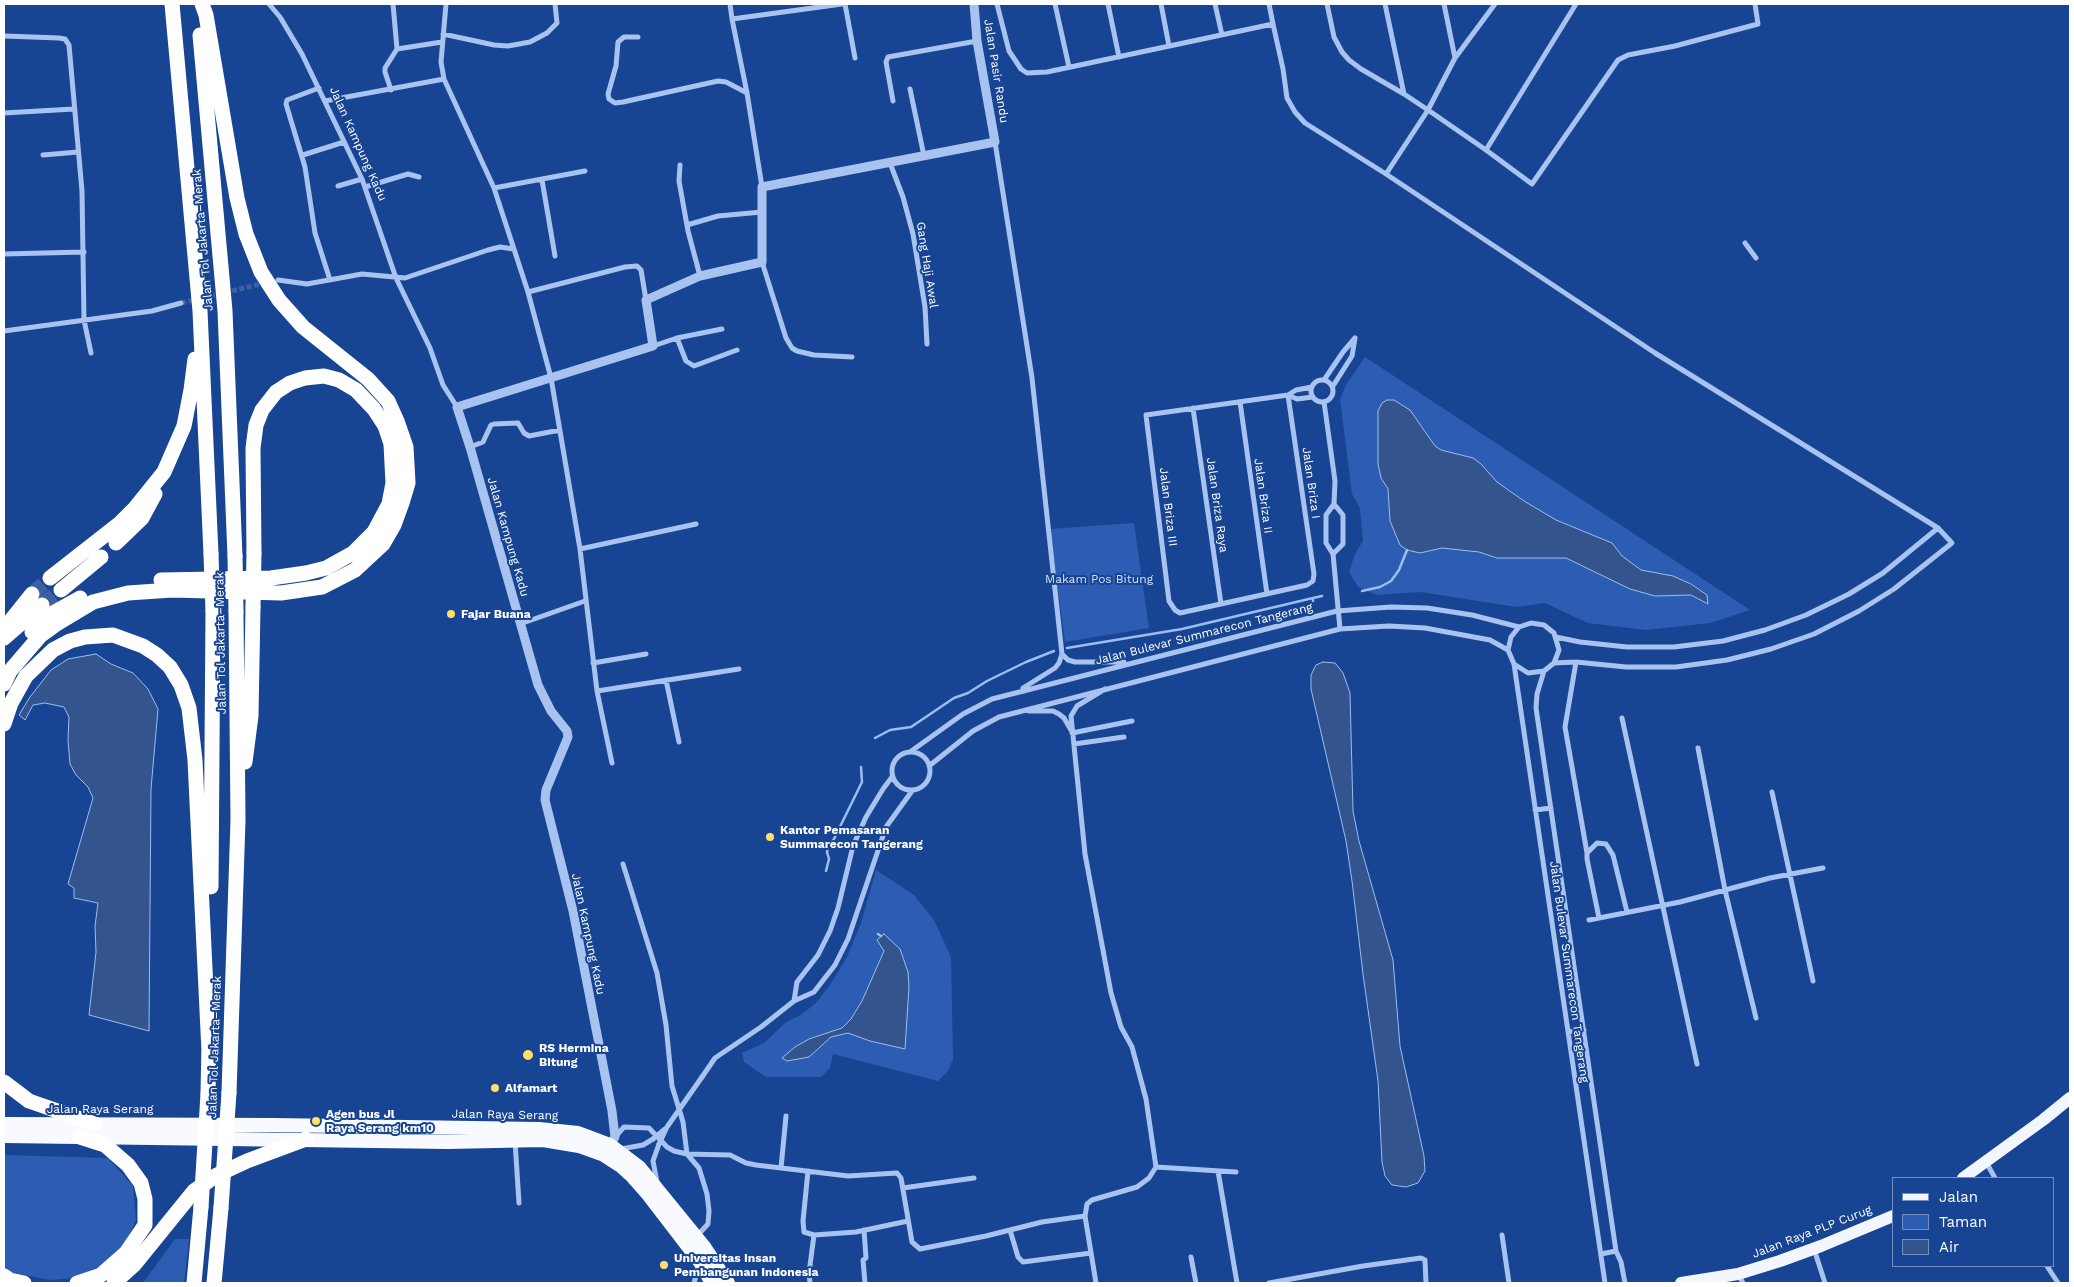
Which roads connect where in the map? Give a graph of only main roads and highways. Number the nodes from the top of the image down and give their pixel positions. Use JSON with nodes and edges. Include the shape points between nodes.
{"nodes":[{"id":1,"x":172,"y":4,"type":"edge"},
{"id":2,"x":198,"y":4,"type":"edge"},
{"id":3,"x":202,"y":4,"type":"edge"},
{"id":4,"x":200,"y":311,"type":"junction"},
{"id":5,"x":164,"y":472,"type":"junction"},
{"id":6,"x":116,"y":543,"type":"dead end"},
{"id":7,"x":101,"y":557,"type":"dead end"},
{"id":8,"x":50,"y":578,"type":"tunnel mouth"},
{"id":9,"x":61,"y":590,"type":"tunnel mouth"},
{"id":10,"x":4,"y":632,"type":"edge"},
{"id":11,"x":4,"y":638,"type":"edge"},
{"id":12,"x":4,"y":662,"type":"edge"},
{"id":13,"x":4,"y":684,"type":"edge"},
{"id":14,"x":4,"y":724,"type":"edge"},
{"id":15,"x":238,"y":820,"type":"junction"},
{"id":16,"x":209,"y":1052,"type":"junction"},
{"id":17,"x":4,"y":1082,"type":"edge"},
{"id":18,"x":2070,"y":1098,"type":"edge"},
{"id":19,"x":4,"y":1124,"type":"edge"},
{"id":20,"x":96,"y":1124,"type":"junction"},
{"id":21,"x":322,"y":1133,"type":"junction"},
{"id":22,"x":4,"y":1136,"type":"edge"},
{"id":23,"x":80,"y":1137,"type":"junction"},
{"id":24,"x":306,"y":1139,"type":"junction"},
{"id":25,"x":611,"y":1147,"type":"junction"},
{"id":26,"x":1964,"y":1177,"type":"edge"},
{"id":27,"x":1892,"y":1216,"type":"edge"},
{"id":28,"x":4,"y":1276,"type":"edge"},
{"id":29,"x":1740,"y":1278,"type":"edge"},
{"id":30,"x":24,"y":1283,"type":"edge"},
{"id":31,"x":77,"y":1283,"type":"edge"},
{"id":32,"x":114,"y":1283,"type":"edge"},
{"id":33,"x":194,"y":1283,"type":"edge"},
{"id":34,"x":214,"y":1283,"type":"edge"},
{"id":35,"x":712,"y":1283,"type":"edge"},
{"id":36,"x":728,"y":1283,"type":"edge"},
{"id":37,"x":1681,"y":1283,"type":"edge"}],
"edges":[{"from":1,"to":4,"type":"highway","name":"Jalan Tol Jakarta–Merak"},
{"from":2,"to":15,"type":"highway","name":"Jalan Tol Jakarta–Merak","bridge":true,"via":[[225,311],[235,556]]},
{"from":3,"to":13,"type":"highway","via":[[237,198],[246,234],[261,272],[279,300],[303,327],[368,379],[388,401],[406,447],[408,483],[394,525],[383,544],[355,570],[322,587],[281,593],[154,591],[128,593],[93,602],[40,636],[10,671]]},
{"from":4,"to":5,"type":"highway","via":[[184,426]]},
{"from":4,"to":16,"type":"highway","name":"Jalan Tol Jakarta–Merak","bridge":true,"via":[[213,610]]},
{"from":5,"to":6,"type":"highway","via":[[142,518]]},
{"from":5,"to":8,"type":"highway","via":[[119,524]]},
{"from":7,"to":9,"type":"highway"},
{"from":10,"to":11,"type":"highway","via":[[37,600]]},
{"from":12,"to":15,"type":"highway","bridge":true,"via":[[53,613],[91,592],[127,583],[271,578],[306,573],[326,568],[353,553],[374,532],[389,504],[393,482],[393,462],[385,426],[374,408],[356,390],[324,376],[290,383],[276,392],[256,424],[253,448],[254,554],[253,608],[251,716]]},
{"from":14,"to":16,"type":"highway","via":[[26,676],[53,650],[85,637],[113,635],[143,646],[170,667],[182,684],[189,708],[195,760]]},
{"from":15,"to":34,"type":"highway","name":"Jalan Tol Jakarta–Merak","bridge":true,"via":[[229,1093]]},
{"from":16,"to":33,"type":"highway","name":"Jalan Tol Jakarta–Merak","bridge":true},
{"from":17,"to":20,"type":"highway","via":[[29,1101]]},
{"from":18,"to":26,"type":"main road"},
{"from":19,"to":20,"type":"highway","name":"Jalan Raya Serang"},
{"from":20,"to":21,"type":"highway","name":"Jalan Raya Serang"},
{"from":21,"to":24,"type":"highway","name":"Jalan Raya Serang"},
{"from":21,"to":25,"type":"highway","name":"Jalan Raya Serang","via":[[448,1142],[556,1141],[588,1148]]},
{"from":21,"to":25,"type":"highway","name":"Jalan Raya Serang","via":[[538,1128],[578,1133]]},
{"from":22,"to":23,"type":"highway","name":"Jalan Raya Serang"},
{"from":23,"to":24,"type":"highway","name":"Jalan Raya Serang"},
{"from":23,"to":31,"type":"highway","via":[[105,1145],[128,1165],[145,1198],[145,1225],[126,1253],[101,1275]]},
{"from":24,"to":32,"type":"highway","via":[[247,1161],[217,1175],[194,1191],[134,1265]]},
{"from":25,"to":35,"type":"highway","name":"Jalan Raya Serang","via":[[621,1166],[647,1193],[700,1262]]},
{"from":25,"to":36,"type":"highway","name":"Jalan Raya Serang","via":[[631,1160],[660,1191]]},
{"from":27,"to":29,"type":"main road","name":"Jalan Raya PLP Curug"},
{"from":28,"to":30,"type":"highway"},
{"from":29,"to":37,"type":"main road","name":"Jalan Raya PLP Curug"}]}
